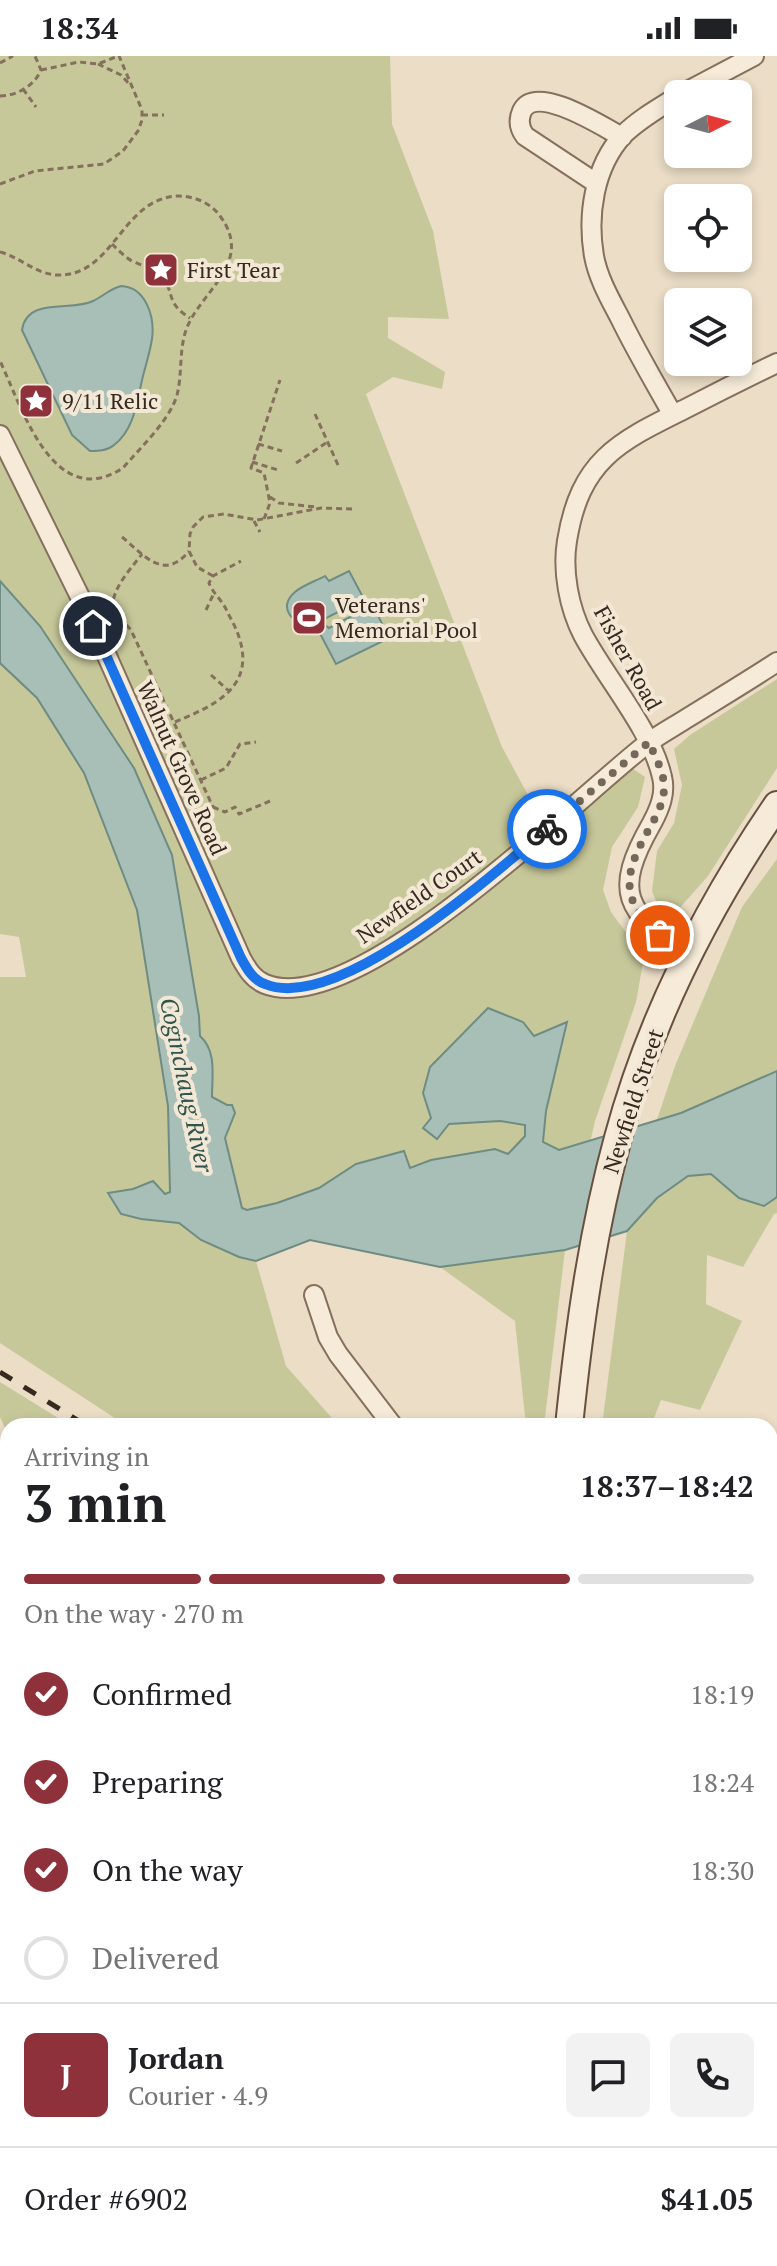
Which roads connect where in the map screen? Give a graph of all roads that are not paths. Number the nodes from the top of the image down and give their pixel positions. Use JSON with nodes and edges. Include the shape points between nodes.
{"nodes":[{"id":1,"x":754,"y":56,"type":"edge"},
{"id":2,"x":708,"y":80,"type":"edge"},
{"id":3,"x":664,"y":105,"type":"edge"},
{"id":4,"x":622,"y":137,"type":"junction"},
{"id":5,"x":596,"y":183,"type":"junction"},
{"id":6,"x":777,"y":363,"type":"edge"},
{"id":7,"x":673,"y":415,"type":"junction"},
{"id":8,"x":0,"y":435,"type":"edge"},
{"id":9,"x":777,"y":662,"type":"edge"},
{"id":10,"x":649,"y":742,"type":"junction"},
{"id":11,"x":777,"y":805,"type":"edge"},
{"id":12,"x":688,"y":955,"type":"junction"},
{"id":13,"x":265,"y":984,"type":"joint"},
{"id":14,"x":314,"y":1295,"type":"dead end"},
{"id":15,"x":387,"y":1418,"type":"edge"},
{"id":16,"x":570,"y":1418,"type":"edge"}],
"edges":[{"from":1,"to":2,"type":"street"},
{"from":3,"to":4,"type":"street"},
{"from":4,"to":5,"type":"street"},
{"from":4,"to":5,"type":"street","via":[[556,103],[536,102],[523,110],[519,123],[525,136]]},
{"from":5,"to":7,"type":"street","via":[[593,234],[600,276]]},
{"from":6,"to":7,"type":"street","name":"Fisher Road"},
{"from":7,"to":10,"type":"street","name":"Fisher Road","via":[[622,442],[593,471],[574,508],[565,548],[568,589],[581,632]]},
{"from":8,"to":13,"type":"street","name":"Walnut Grove Road","via":[[93,626],[241,958],[251,975]]},
{"from":9,"to":10,"type":"street","name":"Newfield Court"},
{"from":10,"to":12,"type":"street","name":"Fisher Road","via":[[664,789],[635,853],[628,887],[646,922]]},
{"from":10,"to":13,"type":"street","name":"Newfield Court","via":[[486,881],[383,953],[306,987]]},
{"from":11,"to":12,"type":"main road","name":"Newfield Street"},
{"from":12,"to":16,"type":"main road","name":"Newfield Street","via":[[641,1064],[618,1136],[588,1270]]},
{"from":14,"to":15,"type":"street","via":[[333,1345]]}]}
